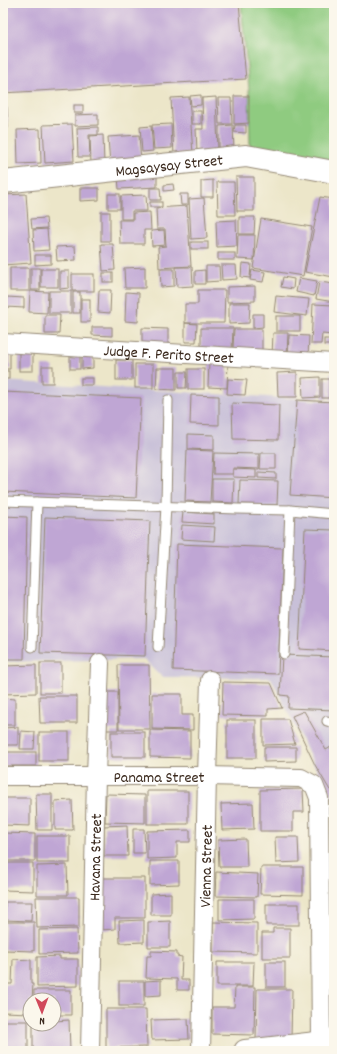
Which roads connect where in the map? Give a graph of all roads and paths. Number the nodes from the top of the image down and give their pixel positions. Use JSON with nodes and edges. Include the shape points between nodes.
{"nodes":[{"id":1,"x":334,"y":172,"type":"edge"},
{"id":2,"x":3,"y":182,"type":"edge"},
{"id":3,"x":3,"y":343,"type":"edge"},
{"id":4,"x":334,"y":363,"type":"edge"},
{"id":5,"x":168,"y":400,"type":"dead end"},
{"id":6,"x":3,"y":501,"type":"edge"},
{"id":7,"x":37,"y":502,"type":"junction"},
{"id":8,"x":166,"y":506,"type":"junction"},
{"id":9,"x":290,"y":510,"type":"junction"},
{"id":10,"x":334,"y":514,"type":"edge"},
{"id":11,"x":32,"y":647,"type":"dead end"},
{"id":12,"x":158,"y":647,"type":"dead end"},
{"id":13,"x":284,"y":654,"type":"dead end"},
{"id":14,"x":100,"y":663,"type":"dead end"},
{"id":15,"x":210,"y":680,"type":"dead end"},
{"id":16,"x":3,"y":776,"type":"edge"},
{"id":17,"x":96,"y":776,"type":"junction"},
{"id":18,"x":206,"y":776,"type":"junction"},
{"id":19,"x":327,"y":1042,"type":"edge"},
{"id":20,"x":90,"y":1051,"type":"edge"},
{"id":21,"x":201,"y":1051,"type":"edge"},
{"id":22,"x":245,"y":1051,"type":"edge"}],
"edges":[{"from":1,"to":2,"type":"street","name":"Magsaysay Street","via":[[246,156]]},
{"from":3,"to":4,"type":"street","name":"Judge F. Perito Street"},
{"from":5,"to":8,"type":"lane"},
{"from":6,"to":7,"type":"lane"},
{"from":7,"to":8,"type":"lane"},
{"from":7,"to":11,"type":"lane"},
{"from":8,"to":9,"type":"lane"},
{"from":8,"to":12,"type":"lane"},
{"from":9,"to":10,"type":"lane"},
{"from":9,"to":13,"type":"lane"},
{"from":14,"to":17,"type":"street","name":"Havana Street"},
{"from":15,"to":18,"type":"street","name":"Vienna Street"},
{"from":16,"to":17,"type":"street","name":"Panama Street"},
{"from":17,"to":18,"type":"street","name":"Panama Street"},
{"from":17,"to":20,"type":"street","name":"Havana Street"},
{"from":18,"to":19,"type":"street","name":"Panama Street","via":[[301,778],[314,785],[319,798]]},
{"from":18,"to":21,"type":"street","name":"Vienna Street"},
{"from":19,"to":22,"type":"street"}]}
